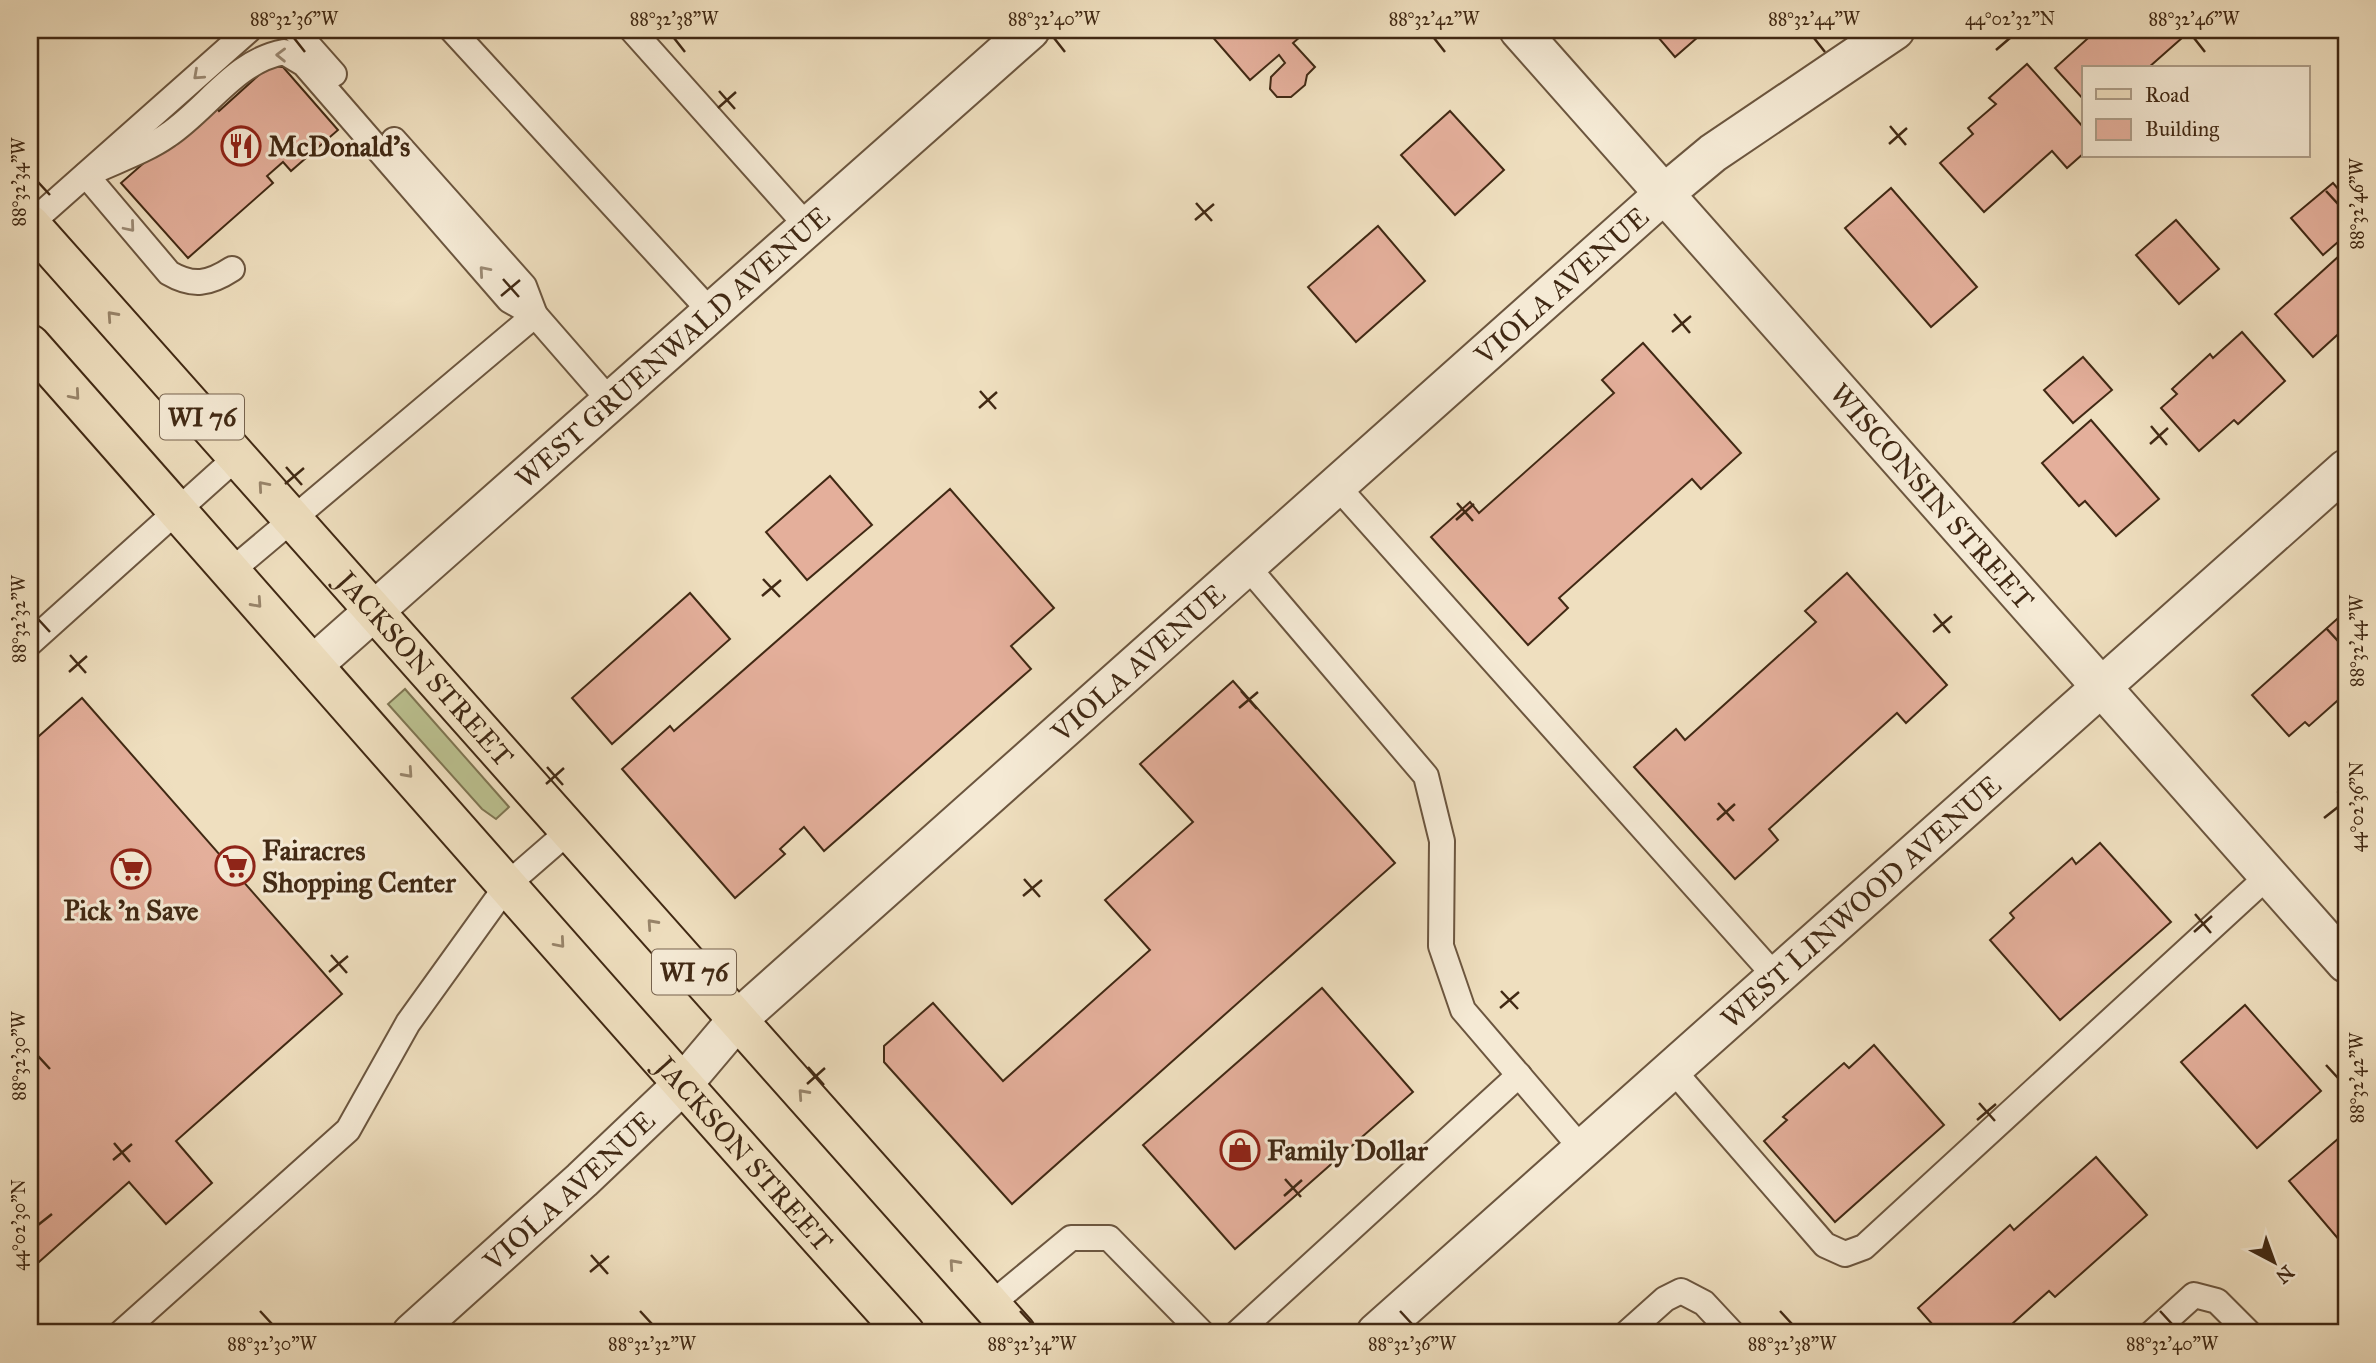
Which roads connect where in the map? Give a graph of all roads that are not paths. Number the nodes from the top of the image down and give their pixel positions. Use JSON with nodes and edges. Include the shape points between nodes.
{"nodes":[{"id":1,"x":248,"y":30,"type":"edge"},
{"id":2,"x":295,"y":30,"type":"edge"},
{"id":3,"x":452,"y":30,"type":"edge"},
{"id":4,"x":632,"y":30,"type":"edge"},
{"id":5,"x":1030,"y":30,"type":"edge"},
{"id":6,"x":1519,"y":30,"type":"edge"},
{"id":7,"x":1895,"y":30,"type":"edge"},
{"id":8,"x":86,"y":175,"type":"junction"},
{"id":9,"x":1665,"y":193,"type":"junction"},
{"id":10,"x":30,"y":224,"type":"edge"},
{"id":11,"x":807,"y":226,"type":"junction"},
{"id":12,"x":232,"y":269,"type":"dead end"},
{"id":13,"x":711,"y":312,"type":"junction"},
{"id":14,"x":535,"y":315,"type":"junction"},
{"id":15,"x":30,"y":344,"type":"edge"},
{"id":16,"x":610,"y":401,"type":"junction"},
{"id":17,"x":237,"y":457,"type":"junction"},
{"id":18,"x":2346,"y":469,"type":"edge"},
{"id":19,"x":1336,"y":485,"type":"junction"},
{"id":20,"x":177,"y":510,"type":"junction"},
{"id":21,"x":291,"y":518,"type":"junction"},
{"id":22,"x":1246,"y":565,"type":"junction"},
{"id":23,"x":230,"y":572,"type":"junction"},
{"id":24,"x":372,"y":611,"type":"junction"},
{"id":25,"x":30,"y":643,"type":"edge"},
{"id":26,"x":313,"y":665,"type":"junction"},
{"id":27,"x":2102,"y":687,"type":"junction"},
{"id":28,"x":569,"y":831,"type":"junction"},
{"id":29,"x":2268,"y":876,"type":"junction"},
{"id":30,"x":508,"y":884,"type":"junction"},
{"id":31,"x":2346,"y":963,"type":"edge"},
{"id":32,"x":1776,"y":977,"type":"junction"},
{"id":33,"x":737,"y":1020,"type":"junction"},
{"id":34,"x":1672,"y":1069,"type":"junction"},
{"id":35,"x":1519,"y":1075,"type":"junction"},
{"id":36,"x":682,"y":1085,"type":"junction"},
{"id":37,"x":1583,"y":1149,"type":"junction"},
{"id":38,"x":990,"y":1305,"type":"junction"},
{"id":39,"x":1388,"y":1329,"type":"edge"},
{"id":40,"x":121,"y":1333,"type":"edge"},
{"id":41,"x":412,"y":1333,"type":"edge"},
{"id":42,"x":905,"y":1333,"type":"edge"},
{"id":43,"x":1016,"y":1333,"type":"edge"},
{"id":44,"x":1202,"y":1333,"type":"edge"},
{"id":45,"x":1237,"y":1333,"type":"edge"},
{"id":46,"x":1627,"y":1333,"type":"edge"},
{"id":47,"x":1732,"y":1333,"type":"edge"},
{"id":48,"x":2152,"y":1333,"type":"edge"},
{"id":49,"x":2249,"y":1333,"type":"edge"}],
"edges":[{"from":1,"to":8,"type":"lane","one_way":true},
{"from":2,"to":14,"type":"lane","via":[[524,286]]},
{"from":3,"to":13,"type":"lane"},
{"from":4,"to":11,"type":"lane"},
{"from":5,"to":11,"type":"street","name":"WEST GRUENWALD AVENUE"},
{"from":6,"to":9,"type":"street","name":"WISCONSIN STREET"},
{"from":7,"to":9,"type":"street","name":"VIOLA AVENUE","via":[[1713,153]]},
{"from":8,"to":10,"type":"lane"},
{"from":8,"to":12,"type":"lane","one_way":true,"via":[[169,273],[187,283],[202,283]]},
{"from":14,"to":8,"type":"lane","one_way":true,"via":[[509,300],[304,64],[284,52],[247,66],[167,136]]},
{"from":9,"to":19,"type":"street","name":"VIOLA AVENUE"},
{"from":9,"to":27,"type":"street","name":"WISCONSIN STREET"},
{"from":17,"to":10,"type":"main road","name":"JACKSON STREET","number":"WI 76","one_way":true},
{"from":11,"to":13,"type":"street","name":"WEST GRUENWALD AVENUE"},
{"from":13,"to":16,"type":"street","name":"WEST GRUENWALD AVENUE"},
{"from":14,"to":16,"type":"lane"},
{"from":14,"to":21,"type":"lane"},
{"from":15,"to":20,"type":"main road","name":"JACKSON STREET","number":"WI 76","one_way":true},
{"from":16,"to":24,"type":"street","name":"WEST GRUENWALD AVENUE"},
{"from":17,"to":20,"type":"lane"},
{"from":21,"to":17,"type":"main road","name":"JACKSON STREET","number":"WI 76","one_way":true},
{"from":18,"to":27,"type":"street","name":"WEST LINWOOD AVENUE"},
{"from":19,"to":22,"type":"street","name":"VIOLA AVENUE"},
{"from":19,"to":32,"type":"lane"},
{"from":20,"to":23,"type":"main road","name":"JACKSON STREET","number":"WI 76"},
{"from":20,"to":25,"type":"lane"},
{"from":21,"to":23,"type":"lane"},
{"from":21,"to":24,"type":"main road","name":"JACKSON STREET","number":"WI 76"},
{"from":22,"to":33,"type":"street","name":"VIOLA AVENUE"},
{"from":22,"to":35,"type":"lane","via":[[1426,776],[1442,841],[1441,946],[1464,1010]]},
{"from":23,"to":26,"type":"main road","name":"JACKSON STREET","number":"WI 76","one_way":true},
{"from":24,"to":26,"type":"street","name":"WEST GRUENWALD AVENUE"},
{"from":24,"to":28,"type":"main road","name":"JACKSON STREET","number":"WI 76"},
{"from":26,"to":30,"type":"main road","name":"JACKSON STREET","number":"WI 76","one_way":true},
{"from":27,"to":29,"type":"street","name":"WISCONSIN STREET"},
{"from":27,"to":32,"type":"street","name":"WEST LINWOOD AVENUE"},
{"from":28,"to":30,"type":"lane"},
{"from":33,"to":28,"type":"main road","name":"JACKSON STREET","number":"WI 76","one_way":true},
{"from":29,"to":31,"type":"street","name":"WISCONSIN STREET"},
{"from":29,"to":34,"type":"lane","via":[[1864,1247],[1845,1254],[1825,1245]]},
{"from":30,"to":36,"type":"main road","name":"JACKSON STREET","number":"WI 76","one_way":true},
{"from":30,"to":40,"type":"lane","via":[[408,1023],[348,1130]]},
{"from":32,"to":34,"type":"street","name":"WEST LINWOOD AVENUE"},
{"from":33,"to":36,"type":"street","name":"VIOLA AVENUE"},
{"from":38,"to":33,"type":"main road","name":"JACKSON STREET","number":"WI 76","one_way":true},
{"from":34,"to":37,"type":"street","name":"WEST LINWOOD AVENUE"},
{"from":35,"to":37,"type":"lane"},
{"from":35,"to":45,"type":"lane"},
{"from":36,"to":41,"type":"street","name":"VIOLA AVENUE"},
{"from":36,"to":42,"type":"main road","name":"JACKSON STREET","number":"WI 76"},
{"from":37,"to":39,"type":"street","name":"WEST LINWOOD AVENUE"},
{"from":38,"to":43,"type":"main road","name":"JACKSON STREET","number":"WI 76"},
{"from":38,"to":44,"type":"lane","via":[[1071,1238],[1109,1238]]},
{"from":46,"to":47,"type":"lane","via":[[1665,1299],[1681,1291],[1704,1303]]},
{"from":48,"to":49,"type":"lane","via":[[2194,1295],[2217,1301]]}]}
